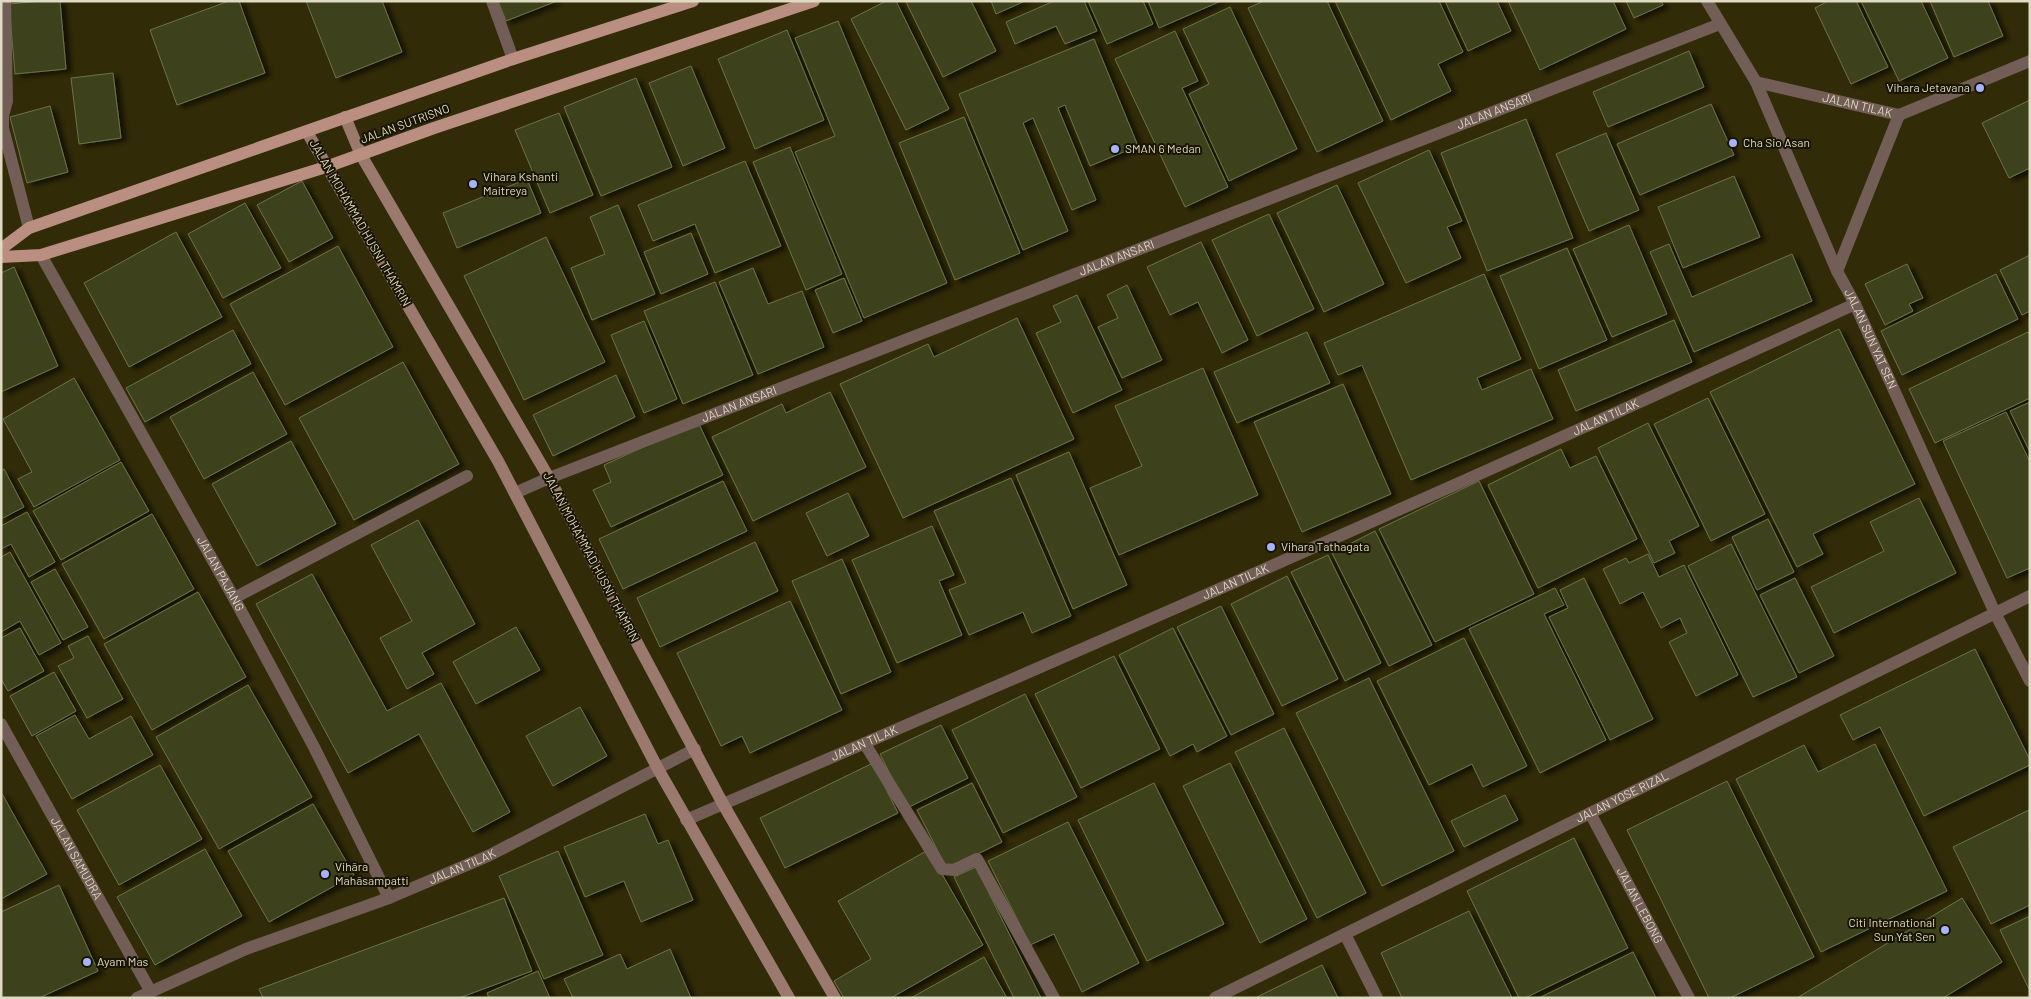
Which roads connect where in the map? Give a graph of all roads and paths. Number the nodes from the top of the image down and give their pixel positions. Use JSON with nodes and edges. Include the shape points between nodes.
{"nodes":[{"id":1,"x":5,"y":1,"type":"edge"},
{"id":2,"x":492,"y":1,"type":"edge"},
{"id":3,"x":692,"y":1,"type":"edge"},
{"id":4,"x":814,"y":1,"type":"edge"},
{"id":5,"x":1707,"y":1,"type":"edge"},
{"id":6,"x":672,"y":4,"type":"edge"},
{"id":7,"x":1720,"y":24,"type":"junction"},
{"id":8,"x":512,"y":59,"type":"junction"},
{"id":9,"x":2030,"y":61,"type":"edge"},
{"id":10,"x":1756,"y":82,"type":"junction"},
{"id":11,"x":1899,"y":115,"type":"junction"},
{"id":12,"x":345,"y":117,"type":"junction"},
{"id":13,"x":307,"y":132,"type":"junction"},
{"id":14,"x":361,"y":155,"type":"junction"},
{"id":15,"x":326,"y":167,"type":"junction"},
{"id":16,"x":29,"y":228,"type":"junction"},
{"id":17,"x":1,"y":249,"type":"edge"},
{"id":18,"x":40,"y":256,"type":"junction"},
{"id":19,"x":1,"y":257,"type":"edge"},
{"id":20,"x":1837,"y":271,"type":"junction"},
{"id":21,"x":1855,"y":304,"type":"junction"},
{"id":22,"x":467,"y":476,"type":"dead end"},
{"id":23,"x":549,"y":478,"type":"junction"},
{"id":24,"x":515,"y":493,"type":"junction"},
{"id":25,"x":2030,"y":596,"type":"edge"},
{"id":26,"x":234,"y":598,"type":"junction"},
{"id":27,"x":1995,"y":613,"type":"junction"},
{"id":28,"x":2030,"y":681,"type":"edge"},
{"id":29,"x":1,"y":724,"type":"edge"},
{"id":30,"x":865,"y":744,"type":"junction"},
{"id":31,"x":695,"y":750,"type":"junction"},
{"id":32,"x":658,"y":769,"type":"junction"},
{"id":33,"x":723,"y":804,"type":"junction"},
{"id":34,"x":1590,"y":813,"type":"junction"},
{"id":35,"x":686,"y":820,"type":"junction"},
{"id":36,"x":389,"y":898,"type":"junction"},
{"id":37,"x":1345,"y":934,"type":"junction"},
{"id":38,"x":151,"y":992,"type":"junction"},
{"id":39,"x":137,"y":998,"type":"edge"},
{"id":40,"x":789,"y":998,"type":"edge"},
{"id":41,"x":835,"y":998,"type":"edge"},
{"id":42,"x":1054,"y":998,"type":"edge"},
{"id":43,"x":1215,"y":998,"type":"edge"},
{"id":44,"x":1377,"y":998,"type":"edge"},
{"id":45,"x":1689,"y":998,"type":"edge"}],
"edges":[{"from":1,"to":16,"type":"street","via":[[7,101],[2,116],[3,128]]},
{"from":2,"to":8,"type":"street"},
{"from":3,"to":6,"type":"main road","name":"JALAN SUTRISNO"},
{"from":4,"to":14,"type":"main road","name":"JALAN SUTRISNO"},
{"from":5,"to":7,"type":"street","name":"JALAN SUN YAT SEN"},
{"from":6,"to":8,"type":"main road","name":"JALAN SUTRISNO"},
{"from":7,"to":10,"type":"street","name":"JALAN SUN YAT SEN"},
{"from":7,"to":23,"type":"street","name":"JALAN ANSARI"},
{"from":8,"to":12,"type":"main road","name":"JALAN SUTRISNO"},
{"from":9,"to":11,"type":"street","name":"JALAN TILAK"},
{"from":10,"to":11,"type":"street","name":"JALAN TILAK"},
{"from":10,"to":20,"type":"street","name":"JALAN SUN YAT SEN"},
{"from":11,"to":20,"type":"street","name":"JALAN TILAK"},
{"from":12,"to":13,"type":"main road","name":"JALAN SUTRISNO"},
{"from":12,"to":14,"type":"main road","name":"JALAN MOHAMMAD HUSNI THAMRIN"},
{"from":13,"to":15,"type":"main road","name":"JALAN MOHAMMAD HUSNI THAMRIN"},
{"from":13,"to":16,"type":"main road","name":"JALAN SUTRISNO"},
{"from":14,"to":15,"type":"main road","name":"JALAN SUTRISNO"},
{"from":14,"to":23,"type":"main road","name":"JALAN MOHAMMAD HUSNI THAMRIN"},
{"from":15,"to":18,"type":"main road","name":"JALAN SUTRISNO"},
{"from":15,"to":24,"type":"main road","name":"JALAN MOHAMMAD HUSNI THAMRIN"},
{"from":16,"to":17,"type":"main road","name":"JALAN SUTRISNO"},
{"from":18,"to":19,"type":"main road","name":"JALAN SUTRISNO"},
{"from":18,"to":26,"type":"street","name":"JALAN PAJANG"},
{"from":20,"to":21,"type":"street","name":"JALAN SUN YAT SEN"},
{"from":21,"to":27,"type":"street","name":"JALAN SUN YAT SEN"},
{"from":21,"to":30,"type":"street","name":"JALAN TILAK","via":[[1566,436]]},
{"from":22,"to":26,"type":"street"},
{"from":23,"to":24,"type":"street","name":"JALAN ANSARI"},
{"from":23,"to":31,"type":"main road","name":"JALAN MOHAMMAD HUSNI THAMRIN"},
{"from":24,"to":32,"type":"main road","name":"JALAN MOHAMMAD HUSNI THAMRIN"},
{"from":25,"to":27,"type":"street","name":"JALAN YOSE RIZAL"},
{"from":26,"to":36,"type":"street","name":"JALAN PAJANG","via":[[314,747]]},
{"from":27,"to":28,"type":"street","name":"JALAN SUN YAT SEN"},
{"from":27,"to":34,"type":"street","name":"JALAN YOSE RIZAL"},
{"from":29,"to":38,"type":"street","name":"JALAN SAMUDRA"},
{"from":30,"to":33,"type":"street","name":"JALAN TILAK"},
{"from":30,"to":42,"type":"street","via":[[942,869],[954,870],[977,860]]},
{"from":31,"to":32,"type":"street","name":"JALAN TILAK"},
{"from":31,"to":33,"type":"main road","name":"JALAN MOHAMMAD HUSNI THAMRIN"},
{"from":32,"to":35,"type":"main road","name":"JALAN MOHAMMAD HUSNI THAMRIN"},
{"from":32,"to":36,"type":"street","name":"JALAN TILAK","via":[[488,856]]},
{"from":33,"to":35,"type":"street","name":"JALAN TILAK"},
{"from":33,"to":41,"type":"main road","name":"JALAN MOHAMMAD HUSNI THAMRIN"},
{"from":34,"to":37,"type":"street","name":"JALAN YOSE RIZAL"},
{"from":34,"to":45,"type":"street","name":"JALAN LEBONG"},
{"from":35,"to":40,"type":"main road","name":"JALAN MOHAMMAD HUSNI THAMRIN"},
{"from":36,"to":38,"type":"street","name":"JALAN TILAK","via":[[246,949]]},
{"from":37,"to":43,"type":"street","name":"JALAN YOSE RIZAL"},
{"from":37,"to":44,"type":"street"},
{"from":38,"to":39,"type":"street","name":"JALAN TILAK"}]}
